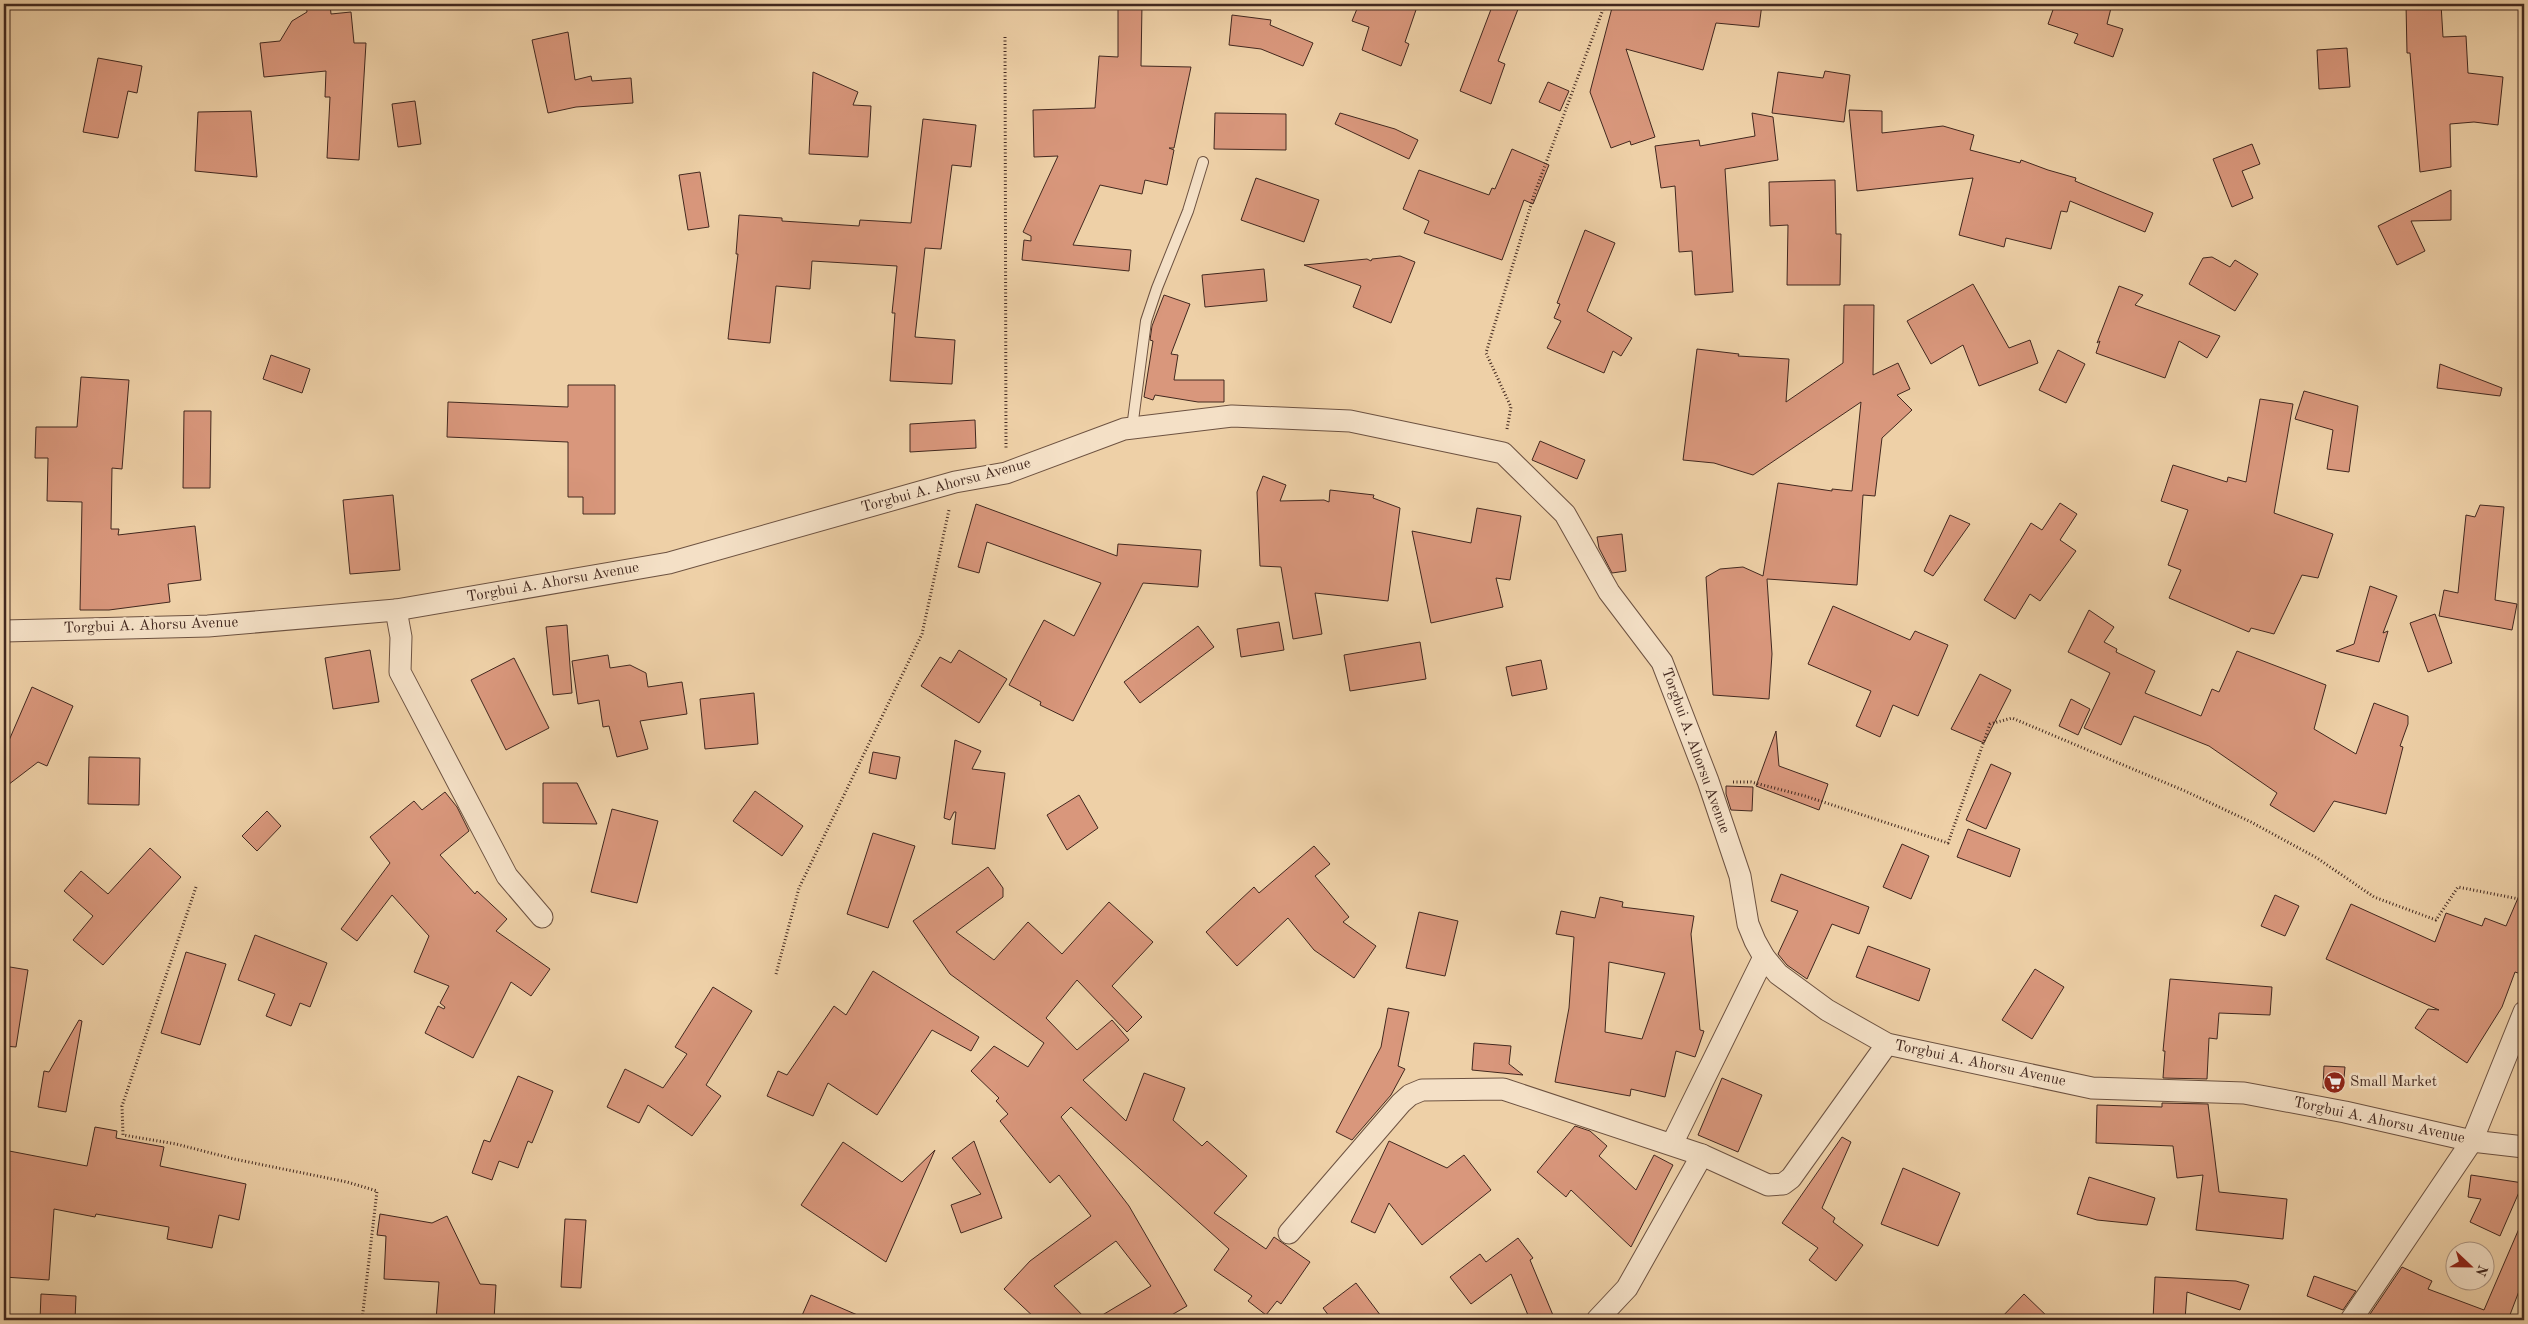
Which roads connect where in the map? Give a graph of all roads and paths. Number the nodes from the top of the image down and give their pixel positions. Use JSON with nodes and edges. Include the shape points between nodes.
{"nodes":[{"id":1,"x":1605,"y":4,"type":"edge"},
{"id":2,"x":1005,"y":37,"type":"dead end"},
{"id":3,"x":1203,"y":162,"type":"dead end"},
{"id":4,"x":1132,"y":428,"type":"junction"},
{"id":5,"x":1503,"y":453,"type":"junction"},
{"id":6,"x":1006,"y":473,"type":"junction"},
{"id":7,"x":955,"y":482,"type":"junction"},
{"id":8,"x":396,"y":610,"type":"junction"},
{"id":9,"x":4,"y":631,"type":"edge"},
{"id":10,"x":1708,"y":781,"type":"junction"},
{"id":11,"x":196,"y":887,"type":"dead end"},
{"id":12,"x":2524,"y":900,"type":"edge"},
{"id":13,"x":542,"y":917,"type":"dead end"},
{"id":14,"x":1764,"y":957,"type":"junction"},
{"id":15,"x":776,"y":974,"type":"dead end"},
{"id":16,"x":2524,"y":1012,"type":"edge"},
{"id":17,"x":1887,"y":1044,"type":"junction"},
{"id":18,"x":2472,"y":1141,"type":"junction"},
{"id":19,"x":1672,"y":1144,"type":"junction"},
{"id":20,"x":2524,"y":1147,"type":"edge"},
{"id":21,"x":1702,"y":1155,"type":"junction"},
{"id":22,"x":1289,"y":1232,"type":"dead end"},
{"id":23,"x":362,"y":1320,"type":"edge"},
{"id":24,"x":1597,"y":1320,"type":"edge"},
{"id":25,"x":2351,"y":1320,"type":"edge"}],
"edges":[{"from":1,"to":5,"type":"path","via":[[1534,195],[1486,353],[1511,406]]},
{"from":2,"to":6,"type":"path"},
{"from":3,"to":4,"type":"lane","via":[[1188,212],[1146,321]]},
{"from":4,"to":5,"type":"street","name":"Torgbui A. Ahorsu Avenue","via":[[1232,416],[1350,421]]},
{"from":4,"to":6,"type":"street","name":"Torgbui A. Ahorsu Avenue"},
{"from":5,"to":10,"type":"street","name":"Torgbui A. Ahorsu Avenue","via":[[1565,514],[1609,592],[1662,662]]},
{"from":6,"to":7,"type":"street","name":"Torgbui A. Ahorsu Avenue"},
{"from":7,"to":8,"type":"street","name":"Torgbui A. Ahorsu Avenue","via":[[669,563]]},
{"from":7,"to":15,"type":"path","via":[[922,634],[799,888]]},
{"from":8,"to":9,"type":"street","name":"Torgbui A. Ahorsu Avenue","via":[[208,626]]},
{"from":8,"to":13,"type":"street","via":[[401,637],[400,672],[507,876]]},
{"from":10,"to":12,"type":"path","via":[[1751,782],[1948,842],[1990,724],[2012,718],[2251,822],[2317,858],[2374,897],[2436,920],[2458,887]]},
{"from":10,"to":14,"type":"street","name":"Torgbui A. Ahorsu Avenue","via":[[1740,876],[1748,924]]},
{"from":11,"to":23,"type":"path","via":[[122,1106],[123,1135],[176,1144],[377,1191]]},
{"from":14,"to":17,"type":"street","name":"Torgbui A. Ahorsu Avenue","via":[[1778,974],[1827,1010]]},
{"from":14,"to":19,"type":"street"},
{"from":16,"to":18,"type":"street"},
{"from":17,"to":18,"type":"street","name":"Torgbui A. Ahorsu Avenue","via":[[2092,1088],[2244,1093]]},
{"from":17,"to":21,"type":"street","via":[[1791,1178],[1783,1184],[1768,1185]]},
{"from":18,"to":20,"type":"street","name":"Torgbui A. Ahorsu Avenue"},
{"from":18,"to":25,"type":"street"},
{"from":19,"to":21,"type":"street"},
{"from":19,"to":22,"type":"street","via":[[1503,1089],[1422,1090],[1401,1103]]},
{"from":21,"to":24,"type":"street","via":[[1627,1288]]}]}
